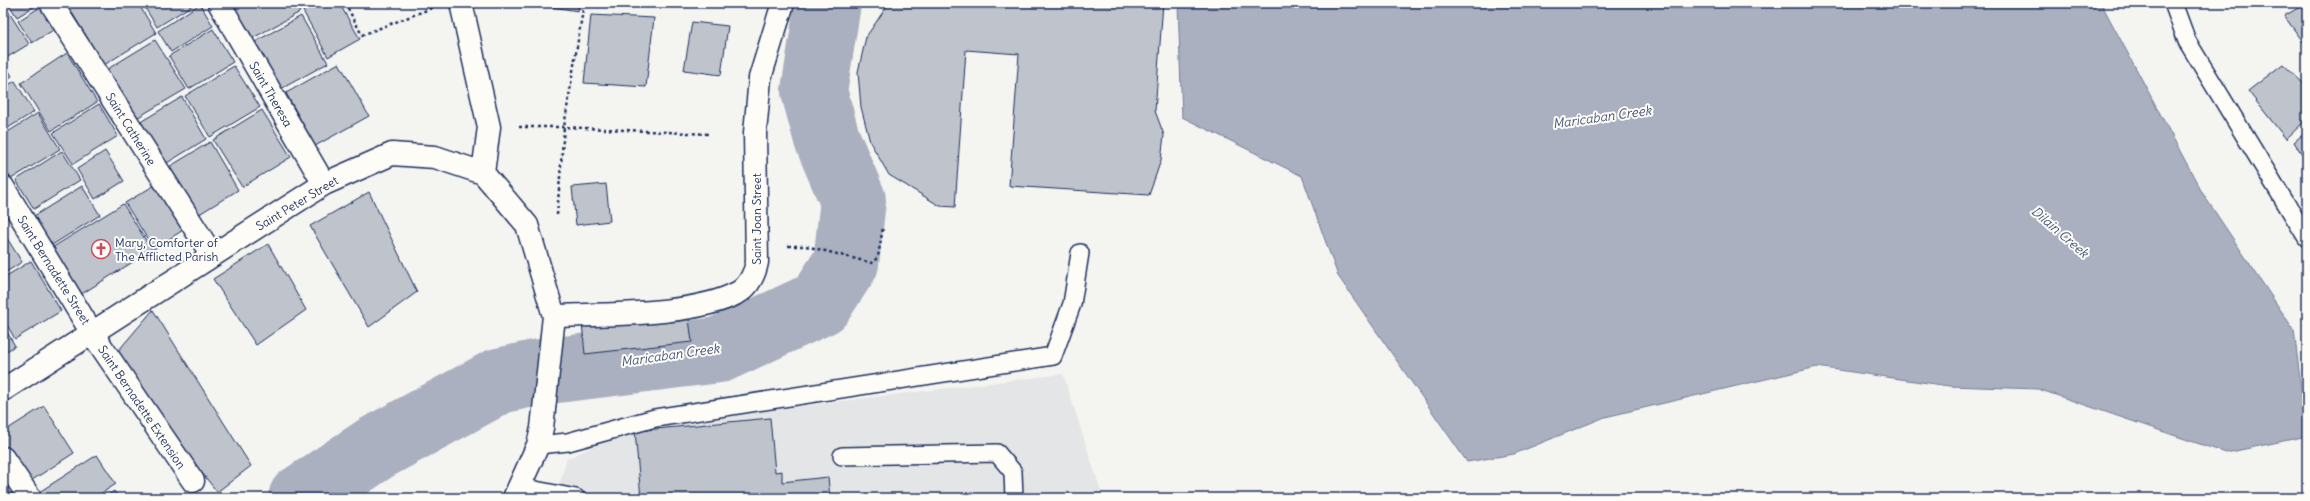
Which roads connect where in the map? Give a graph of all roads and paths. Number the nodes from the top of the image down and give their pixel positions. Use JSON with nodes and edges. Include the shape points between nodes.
{"nodes":[{"id":1,"x":51,"y":3,"type":"edge"},
{"id":2,"x":219,"y":3,"type":"edge"},
{"id":3,"x":345,"y":3,"type":"edge"},
{"id":4,"x":461,"y":3,"type":"edge"},
{"id":5,"x":584,"y":3,"type":"edge"},
{"id":6,"x":783,"y":3,"type":"edge"},
{"id":7,"x":2173,"y":3,"type":"edge"},
{"id":8,"x":438,"y":6,"type":"dead end"},
{"id":9,"x":489,"y":127,"type":"junction"},
{"id":10,"x":564,"y":127,"type":"junction"},
{"id":11,"x":708,"y":134,"type":"dead end"},
{"id":12,"x":483,"y":174,"type":"junction"},
{"id":13,"x":324,"y":184,"type":"junction"},
{"id":14,"x":3,"y":188,"type":"edge"},
{"id":15,"x":526,"y":225,"type":"junction"},
{"id":16,"x":883,"y":227,"type":"dead end"},
{"id":17,"x":2307,"y":238,"type":"edge"},
{"id":18,"x":806,"y":246,"type":"dead end"},
{"id":19,"x":1080,"y":253,"type":"dead end"},
{"id":20,"x":212,"y":255,"type":"junction"},
{"id":21,"x":555,"y":320,"type":"junction"},
{"id":22,"x":92,"y":333,"type":"junction"},
{"id":23,"x":3,"y":390,"type":"edge"},
{"id":24,"x":540,"y":436,"type":"junction"},
{"id":25,"x":842,"y":456,"type":"dead end"},
{"id":26,"x":3,"y":458,"type":"edge"},
{"id":27,"x":193,"y":481,"type":"dead end"},
{"id":28,"x":517,"y":492,"type":"edge"},
{"id":29,"x":30,"y":498,"type":"edge"},
{"id":30,"x":576,"y":498,"type":"edge"},
{"id":31,"x":1014,"y":498,"type":"edge"}],
"edges":[{"from":1,"to":20,"type":"street","name":"Saint Catherine"},
{"from":2,"to":13,"type":"street","name":"Saint Theresa"},
{"from":3,"to":8,"type":"path","via":[[362,35]]},
{"from":4,"to":9,"type":"street"},
{"from":5,"to":10,"type":"path"},
{"from":6,"to":21,"type":"street","name":"Saint Joan Street","via":[[760,78],[756,133],[755,274],[740,292],[698,306]]},
{"from":7,"to":17,"type":"lane","via":[[2187,40]]},
{"from":9,"to":10,"type":"path"},
{"from":9,"to":12,"type":"street"},
{"from":10,"to":11,"type":"path"},
{"from":10,"to":15,"type":"path","via":[[557,216]]},
{"from":12,"to":13,"type":"street","name":"Saint Peter Street","via":[[435,157],[392,154]]},
{"from":12,"to":15,"type":"street"},
{"from":13,"to":20,"type":"street","name":"Saint Peter Street"},
{"from":14,"to":22,"type":"street","name":"Saint Bernadette Street"},
{"from":15,"to":21,"type":"street"},
{"from":16,"to":18,"type":"path","via":[[878,257],[872,263]]},
{"from":19,"to":24,"type":"lane","via":[[1072,304],[1053,356],[655,418],[568,442]]},
{"from":20,"to":22,"type":"street","name":"Saint Peter Street"},
{"from":21,"to":24,"type":"street"},
{"from":22,"to":23,"type":"street","name":"Saint Peter Street"},
{"from":22,"to":27,"type":"street","name":"Saint Bernadette Extension"},
{"from":24,"to":28,"type":"street"},
{"from":25,"to":31,"type":"lane","via":[[997,453],[1013,472]]},
{"from":26,"to":29,"type":"street"},
{"from":28,"to":30,"type":"lane"}]}
